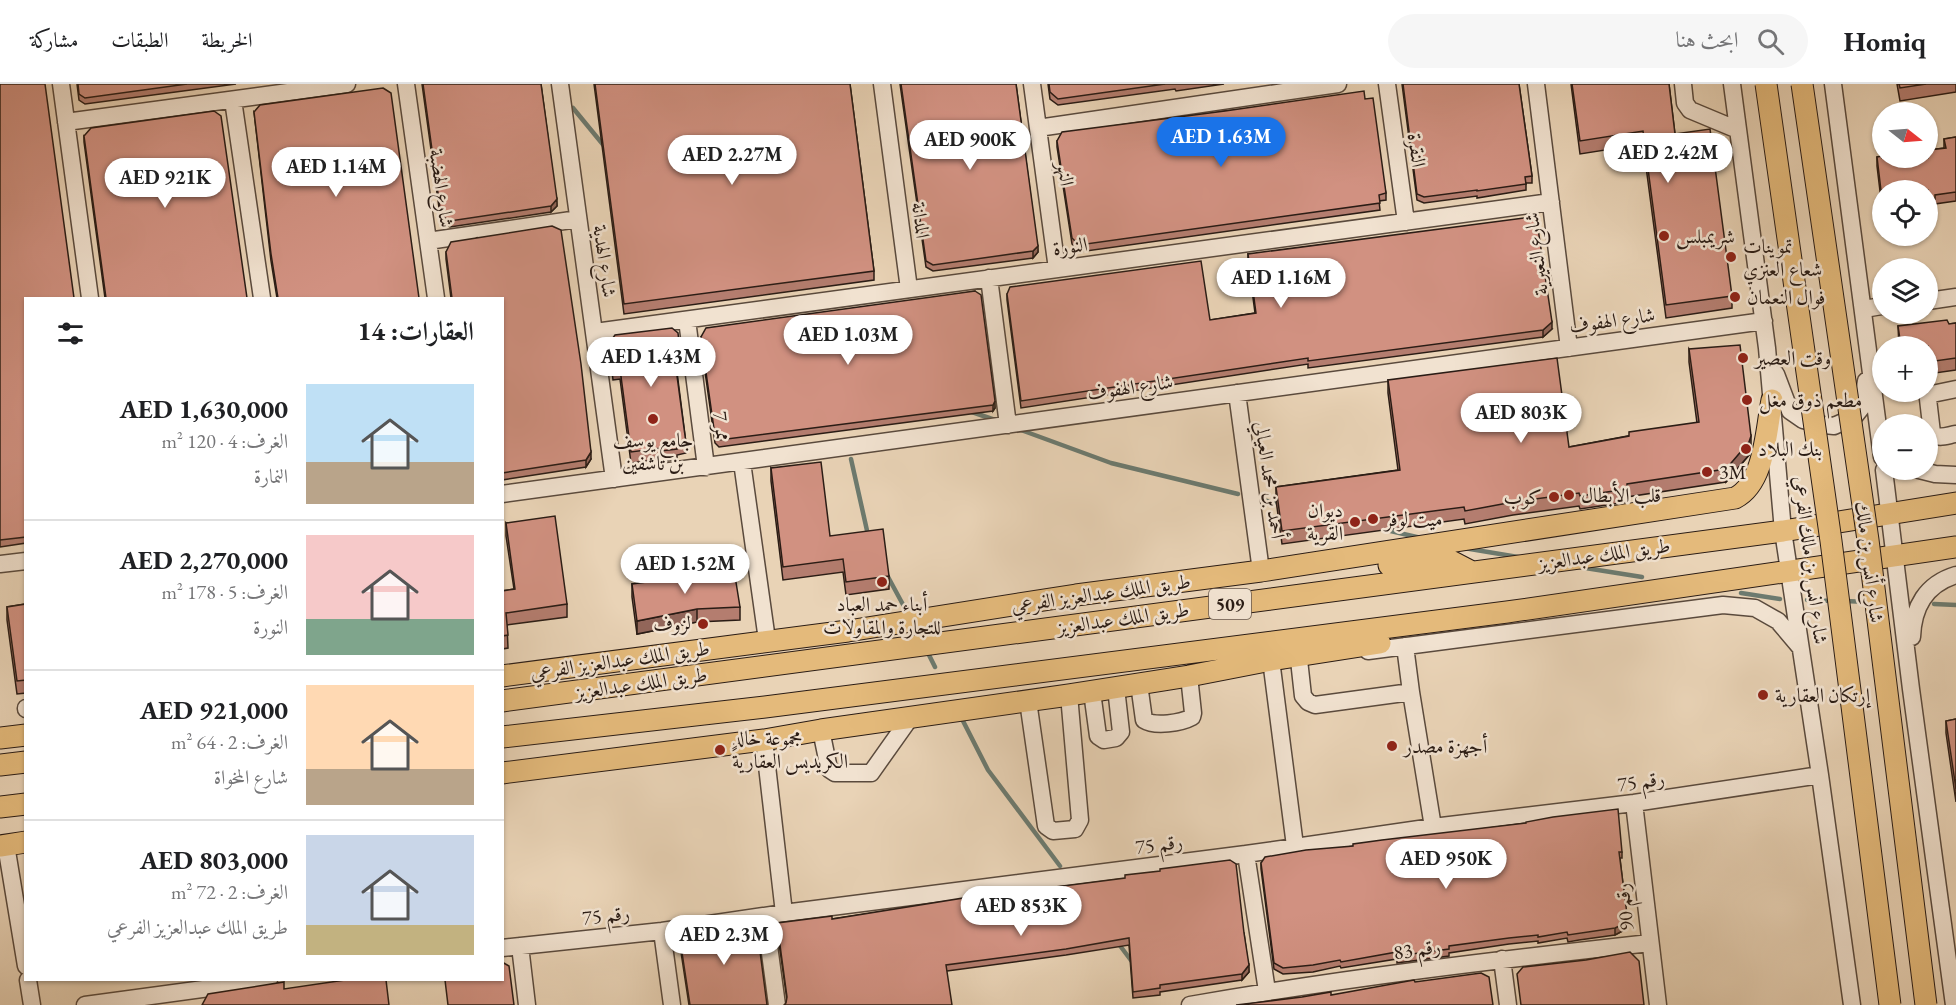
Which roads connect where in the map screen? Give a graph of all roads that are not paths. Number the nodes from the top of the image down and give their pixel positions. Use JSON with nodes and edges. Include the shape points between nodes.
{"nodes":[{"id":1,"x":61,"y":84,"type":"edge"},
{"id":2,"x":347,"y":84,"type":"edge"},
{"id":3,"x":406,"y":84,"type":"edge"},
{"id":4,"x":560,"y":84,"type":"edge"},
{"id":5,"x":882,"y":84,"type":"edge"},
{"id":6,"x":1032,"y":84,"type":"edge"},
{"id":7,"x":1338,"y":84,"type":"edge"},
{"id":8,"x":1387,"y":84,"type":"edge"},
{"id":9,"x":1536,"y":84,"type":"edge"},
{"id":10,"x":1683,"y":84,"type":"edge"},
{"id":11,"x":1732,"y":84,"type":"edge"},
{"id":12,"x":1766,"y":84,"type":"edge"},
{"id":13,"x":1802,"y":84,"type":"edge"},
{"id":14,"x":1833,"y":84,"type":"edge"},
{"id":15,"x":233,"y":100,"type":"junction"},
{"id":16,"x":66,"y":122,"type":"junction"},
{"id":17,"x":1038,"y":128,"type":"junction"},
{"id":18,"x":1738,"y":130,"type":"junction"},
{"id":19,"x":1551,"y":202,"type":"junction"},
{"id":20,"x":578,"y":219,"type":"junction"},
{"id":21,"x":1406,"y":222,"type":"junction"},
{"id":22,"x":428,"y":241,"type":"junction"},
{"id":23,"x":1058,"y":269,"type":"junction"},
{"id":24,"x":989,"y":278,"type":"junction"},
{"id":25,"x":909,"y":289,"type":"junction"},
{"id":26,"x":90,"y":297,"type":"edge"},
{"id":27,"x":262,"y":297,"type":"edge"},
{"id":28,"x":436,"y":297,"type":"edge"},
{"id":29,"x":1956,"y":297,"type":"edge"},
{"id":30,"x":1938,"y":300,"type":"edge"},
{"id":31,"x":1872,"y":308,"type":"edge"},
{"id":32,"x":1864,"y":309,"type":"junction"},
{"id":33,"x":687,"y":320,"type":"junction"},
{"id":34,"x":1764,"y":321,"type":"junction"},
{"id":35,"x":595,"y":332,"type":"junction"},
{"id":36,"x":1867,"y":344,"type":"junction"},
{"id":37,"x":1569,"y":348,"type":"junction"},
{"id":38,"x":1767,"y":348,"type":"junction"},
{"id":39,"x":1956,"y":389,"type":"edge"},
{"id":40,"x":1236,"y":393,"type":"junction"},
{"id":41,"x":1772,"y":400,"type":"junction"},
{"id":42,"x":1876,"y":414,"type":"edge"},
{"id":43,"x":1884,"y":414,"type":"edge"},
{"id":44,"x":1008,"y":425,"type":"junction"},
{"id":45,"x":1956,"y":434,"type":"edge"},
{"id":46,"x":742,"y":462,"type":"junction"},
{"id":47,"x":706,"y":467,"type":"junction"},
{"id":48,"x":1938,"y":474,"type":"edge"},
{"id":49,"x":1956,"y":476,"type":"edge"},
{"id":50,"x":614,"y":480,"type":"junction"},
{"id":51,"x":1885,"y":480,"type":"edge"},
{"id":52,"x":504,"y":494,"type":"edge"},
{"id":53,"x":1956,"y":503,"type":"edge"},
{"id":54,"x":1890,"y":512,"type":"junction"},
{"id":55,"x":1783,"y":531,"type":"junction"},
{"id":56,"x":1956,"y":547,"type":"edge"},
{"id":57,"x":1895,"y":556,"type":"junction"},
{"id":58,"x":24,"y":561,"type":"edge"},
{"id":59,"x":0,"y":564,"type":"edge"},
{"id":60,"x":1264,"y":571,"type":"junction"},
{"id":61,"x":1789,"y":571,"type":"junction"},
{"id":62,"x":1472,"y":572,"type":"junction"},
{"id":63,"x":1956,"y":576,"type":"edge"},
{"id":64,"x":1507,"y":612,"type":"junction"},
{"id":65,"x":767,"y":640,"type":"junction"},
{"id":66,"x":1405,"y":646,"type":"junction"},
{"id":67,"x":1801,"y":648,"type":"junction"},
{"id":68,"x":1271,"y":660,"type":"junction"},
{"id":69,"x":1299,"y":660,"type":"junction"},
{"id":70,"x":504,"y":676,"type":"edge"},
{"id":71,"x":1189,"y":676,"type":"junction"},
{"id":72,"x":1139,"y":684,"type":"junction"},
{"id":73,"x":1116,"y":688,"type":"junction"},
{"id":74,"x":1911,"y":688,"type":"junction"},
{"id":75,"x":1092,"y":692,"type":"junction"},
{"id":76,"x":1411,"y":692,"type":"junction"},
{"id":77,"x":1069,"y":695,"type":"junction"},
{"id":78,"x":504,"y":701,"type":"edge"},
{"id":79,"x":1028,"y":701,"type":"junction"},
{"id":80,"x":910,"y":718,"type":"junction"},
{"id":81,"x":822,"y":730,"type":"junction"},
{"id":82,"x":24,"y":735,"type":"edge"},
{"id":83,"x":0,"y":737,"type":"edge"},
{"id":84,"x":504,"y":737,"type":"edge"},
{"id":85,"x":764,"y":741,"type":"junction"},
{"id":86,"x":24,"y":762,"type":"edge"},
{"id":87,"x":0,"y":765,"type":"edge"},
{"id":88,"x":504,"y":773,"type":"edge"},
{"id":89,"x":1820,"y":775,"type":"junction"},
{"id":90,"x":24,"y":804,"type":"edge"},
{"id":91,"x":1634,"y":804,"type":"junction"},
{"id":92,"x":0,"y":807,"type":"edge"},
{"id":93,"x":1433,"y":827,"type":"junction"},
{"id":94,"x":11,"y":844,"type":"edge"},
{"id":95,"x":1296,"y":846,"type":"junction"},
{"id":96,"x":1246,"y":854,"type":"junction"},
{"id":97,"x":784,"y":913,"type":"junction"},
{"id":98,"x":765,"y":916,"type":"junction"},
{"id":99,"x":662,"y":931,"type":"junction"},
{"id":100,"x":1650,"y":943,"type":"junction"},
{"id":101,"x":519,"y":946,"type":"junction"},
{"id":102,"x":504,"y":948,"type":"edge"},
{"id":103,"x":24,"y":950,"type":"edge"},
{"id":104,"x":1502,"y":959,"type":"junction"},
{"id":105,"x":28,"y":981,"type":"edge"},
{"id":106,"x":264,"y":981,"type":"edge"},
{"id":107,"x":1267,"y":991,"type":"junction"},
{"id":108,"x":187,"y":998,"type":"edge"},
{"id":109,"x":32,"y":1005,"type":"edge"},
{"id":110,"x":86,"y":1005,"type":"edge"},
{"id":111,"x":527,"y":1005,"type":"edge"},
{"id":112,"x":672,"y":1005,"type":"edge"},
{"id":113,"x":777,"y":1005,"type":"edge"},
{"id":114,"x":1190,"y":1005,"type":"edge"},
{"id":115,"x":1508,"y":1005,"type":"edge"},
{"id":116,"x":1658,"y":1005,"type":"edge"},
{"id":117,"x":1852,"y":1005,"type":"edge"},
{"id":118,"x":1890,"y":1005,"type":"edge"},
{"id":119,"x":1926,"y":1005,"type":"edge"},
{"id":120,"x":1954,"y":1005,"type":"edge"}],
"edges":[{"from":1,"to":16,"type":"street"},
{"from":2,"to":15,"type":"street"},
{"from":3,"to":22,"type":"street","name":"شارع الهضبة"},
{"from":4,"to":20,"type":"street","name":"شارع الهدية"},
{"from":5,"to":25,"type":"street","name":"المدانة"},
{"from":6,"to":17,"type":"street","name":"النهر"},
{"from":7,"to":17,"type":"street"},
{"from":8,"to":21,"type":"street","name":"النقرة"},
{"from":9,"to":19,"type":"street","name":"شارع النعيرية"},
{"from":10,"to":18,"type":"street","via":[[1685,103],[1690,110]]},
{"from":11,"to":18,"type":"street","name":"شارع انس بن مالك الفرعي"},
{"from":12,"to":118,"type":"main road","name":"شارع أنس بن مالك","bridge":true,"via":[[1831,541]]},
{"from":13,"to":119,"type":"main road","name":"شارع أنس بن مالك","bridge":true,"via":[[1868,540]]},
{"from":14,"to":32,"type":"street"},
{"from":15,"to":16,"type":"street"},
{"from":15,"to":27,"type":"street"},
{"from":16,"to":26,"type":"street"},
{"from":17,"to":23,"type":"street","name":"النهر"},
{"from":18,"to":34,"type":"street","name":"شارع انس بن مالك الفرعي"},
{"from":19,"to":21,"type":"street","name":"النورة"},
{"from":19,"to":37,"type":"street","name":"شارع النعيرية"},
{"from":20,"to":22,"type":"street"},
{"from":20,"to":35,"type":"street","name":"شارع الهدية"},
{"from":21,"to":23,"type":"street","name":"النورة"},
{"from":22,"to":28,"type":"street","name":"شارع الهضبة"},
{"from":23,"to":24,"type":"street","name":"النورة"},
{"from":24,"to":25,"type":"street","name":"النورة"},
{"from":24,"to":44,"type":"street"},
{"from":25,"to":33,"type":"street","name":"النورة"},
{"from":29,"to":30,"type":"street"},
{"from":31,"to":32,"type":"street"},
{"from":32,"to":36,"type":"street"},
{"from":33,"to":35,"type":"street","name":"النورة"},
{"from":33,"to":47,"type":"street","name":"ممر 7"},
{"from":34,"to":37,"type":"street","name":"شارع الهفوف"},
{"from":34,"to":38,"type":"street","name":"شارع انس بن مالك الفرعي"},
{"from":35,"to":50,"type":"street","name":"شارع الهدية"},
{"from":36,"to":38,"type":"street","via":[[1862,407],[1854,417],[1834,426],[1803,420],[1790,411]]},
{"from":36,"to":42,"type":"street"},
{"from":36,"to":43,"type":"street"},
{"from":37,"to":40,"type":"street","name":"شارع الهفوف"},
{"from":38,"to":41,"type":"street","name":"شارع انس بن مالك الفرعي"},
{"from":39,"to":45,"type":"street","via":[[1932,394],[1928,399],[1934,435]]},
{"from":40,"to":44,"type":"street","name":"شارع الهفوف"},
{"from":40,"to":60,"type":"street","name":"أحمد بن محمد العيالي"},
{"from":41,"to":55,"type":"street","name":"شارع انس بن مالك الفرعي"},
{"from":41,"to":60,"type":"main road","name":"طريق الملك عبدالعزيز الفرعي","via":[[1758,472],[1749,488],[1735,498]]},
{"from":44,"to":46,"type":"street","name":"شارع الهفوف"},
{"from":46,"to":47,"type":"street","name":"شارع الهفوف"},
{"from":46,"to":65,"type":"street"},
{"from":47,"to":50,"type":"street","name":"شارع الهفوف"},
{"from":48,"to":49,"type":"street"},
{"from":50,"to":52,"type":"street","name":"شارع الهفوف"},
{"from":51,"to":54,"type":"street"},
{"from":53,"to":54,"type":"main road","name":"طريق الملك عبدالعزيز","number":"509"},
{"from":54,"to":55,"type":"main road","name":"طريق الملك عبدالعزيز","number":"509"},
{"from":54,"to":57,"type":"street"},
{"from":55,"to":61,"type":"street","name":"شارع انس بن مالك الفرعي"},
{"from":55,"to":62,"type":"main road","name":"طريق الملك عبدالعزيز","number":"509"},
{"from":56,"to":57,"type":"main road","name":"طريق الملك عبدالعزيز","number":"509"},
{"from":57,"to":61,"type":"main road","name":"طريق الملك عبدالعزيز","number":"509"},
{"from":57,"to":74,"type":"street"},
{"from":58,"to":59,"type":"street"},
{"from":60,"to":62,"type":"main road","via":[[1284,575],[1447,559]]},
{"from":60,"to":65,"type":"main road","name":"طريق الملك عبدالعزيز الفرعي"},
{"from":61,"to":64,"type":"main road","name":"طريق الملك عبدالعزيز","number":"509"},
{"from":61,"to":67,"type":"street","name":"شارع انس بن مالك الفرعي"},
{"from":62,"to":78,"type":"main road","name":"طريق الملك عبدالعزيز","number":"509"},
{"from":63,"to":74,"type":"street","via":[[1935,584],[1924,595],[1912,619]]},
{"from":64,"to":68,"type":"main road","via":[[1458,630]]},
{"from":64,"to":84,"type":"main road","name":"طريق الملك عبدالعزيز","number":"509"},
{"from":65,"to":70,"type":"main road","name":"طريق الملك عبدالعزيز الفرعي"},
{"from":66,"to":67,"type":"street","via":[[1723,605],[1755,608],[1770,616]]},
{"from":66,"to":69,"type":"street"},
{"from":66,"to":76,"type":"street"},
{"from":67,"to":89,"type":"street","name":"شارع انس بن مالك الفرعي"},
{"from":68,"to":69,"type":"street"},
{"from":68,"to":71,"type":"main road"},
{"from":68,"to":95,"type":"street"},
{"from":69,"to":76,"type":"street","via":[[1303,696],[1315,705]]},
{"from":71,"to":72,"type":"main road"},
{"from":71,"to":72,"type":"street","via":[[1193,713],[1187,720],[1154,724],[1144,720]]},
{"from":72,"to":73,"type":"main road"},
{"from":73,"to":75,"type":"main road"},
{"from":73,"to":75,"type":"street","via":[[1121,732],[1116,738],[1104,740],[1098,736]]},
{"from":74,"to":120,"type":"street"},
{"from":75,"to":77,"type":"main road"},
{"from":76,"to":93,"type":"street"},
{"from":77,"to":79,"type":"main road"},
{"from":77,"to":79,"type":"street","via":[[1080,820],[1075,829],[1053,831],[1046,826]]},
{"from":79,"to":80,"type":"main road"},
{"from":80,"to":81,"type":"main road"},
{"from":80,"to":81,"type":"street","via":[[871,773],[829,770]]},
{"from":81,"to":85,"type":"main road"},
{"from":82,"to":83,"type":"main road"},
{"from":85,"to":88,"type":"main road"},
{"from":85,"to":97,"type":"street"},
{"from":86,"to":87,"type":"main road"},
{"from":89,"to":91,"type":"street","name":"رقم 75"},
{"from":89,"to":117,"type":"street","name":"شارع انس بن مالك الفرعي"},
{"from":90,"to":92,"type":"main road"},
{"from":91,"to":93,"type":"street","name":"رقم 75"},
{"from":91,"to":100,"type":"street","name":"رقم 90"},
{"from":93,"to":95,"type":"street","name":"رقم 75"},
{"from":94,"to":103,"type":"street"},
{"from":95,"to":96,"type":"street","name":"رقم 75"},
{"from":96,"to":97,"type":"street","name":"رقم 75"},
{"from":96,"to":107,"type":"street"},
{"from":97,"to":98,"type":"street","name":"رقم 75"},
{"from":98,"to":99,"type":"street","name":"رقم 75"},
{"from":98,"to":113,"type":"street"},
{"from":99,"to":101,"type":"street","name":"رقم 75"},
{"from":99,"to":112,"type":"street"},
{"from":100,"to":104,"type":"street","name":"رقم 83"},
{"from":100,"to":116,"type":"street","name":"رقم 90"},
{"from":101,"to":102,"type":"street","name":"رقم 75"},
{"from":101,"to":111,"type":"street"},
{"from":104,"to":107,"type":"street","name":"رقم 83"},
{"from":104,"to":115,"type":"street"},
{"from":105,"to":109,"type":"street"},
{"from":106,"to":108,"type":"street"},
{"from":107,"to":114,"type":"street","name":"رقم 83"},
{"from":108,"to":110,"type":"street"}]}
